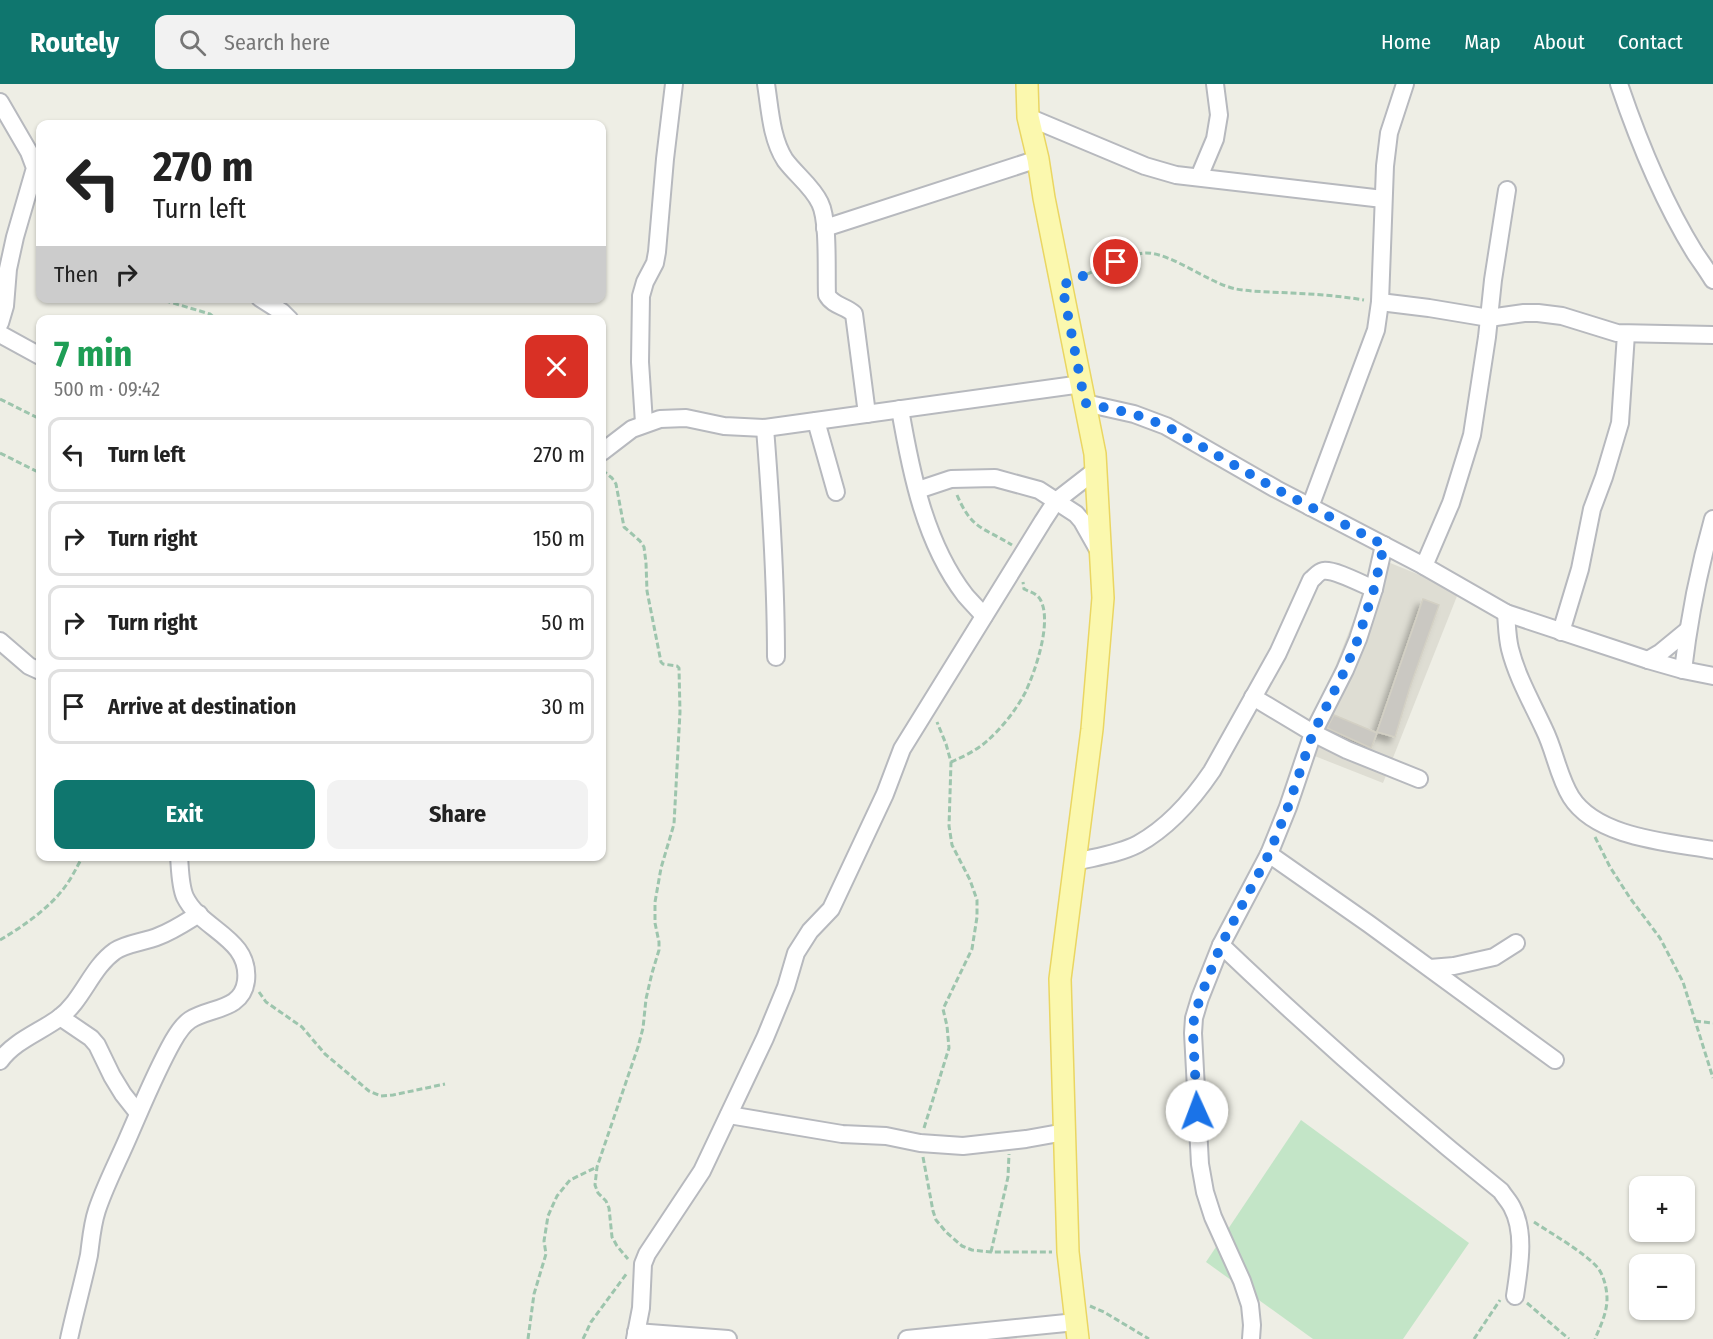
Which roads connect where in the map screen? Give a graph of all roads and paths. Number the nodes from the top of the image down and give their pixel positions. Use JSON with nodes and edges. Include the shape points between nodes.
{"nodes":[{"id":1,"x":674,"y":84,"type":"edge"},
{"id":2,"x":766,"y":84,"type":"edge"},
{"id":3,"x":1027,"y":84,"type":"edge"},
{"id":4,"x":1215,"y":84,"type":"edge"},
{"id":5,"x":1405,"y":84,"type":"edge"},
{"id":6,"x":1619,"y":84,"type":"edge"},
{"id":7,"x":0,"y":102,"type":"edge"},
{"id":8,"x":1028,"y":117,"type":"junction"},
{"id":9,"x":1038,"y":159,"type":"junction"},
{"id":10,"x":36,"y":166,"type":"edge"},
{"id":11,"x":36,"y":176,"type":"edge"},
{"id":12,"x":1199,"y":177,"type":"junction"},
{"id":13,"x":1507,"y":190,"type":"dead end"},
{"id":14,"x":1383,"y":199,"type":"junction"},
{"id":15,"x":825,"y":228,"type":"junction"},
{"id":16,"x":1711,"y":274,"type":"edge"},
{"id":17,"x":1062,"y":285,"type":"junction"},
{"id":18,"x":1380,"y":302,"type":"junction"},
{"id":19,"x":173,"y":303,"type":"edge"},
{"id":20,"x":268,"y":303,"type":"edge"},
{"id":21,"x":211,"y":315,"type":"edge"},
{"id":22,"x":285,"y":315,"type":"edge"},
{"id":23,"x":1489,"y":318,"type":"junction"},
{"id":24,"x":0,"y":323,"type":"edge"},
{"id":25,"x":0,"y":333,"type":"edge"},
{"id":26,"x":1626,"y":334,"type":"junction"},
{"id":27,"x":1713,"y":335,"type":"edge"},
{"id":28,"x":36,"y":355,"type":"edge"},
{"id":29,"x":1083,"y":394,"type":"junction"},
{"id":30,"x":0,"y":399,"type":"edge"},
{"id":31,"x":900,"y":409,"type":"junction"},
{"id":32,"x":867,"y":414,"type":"junction"},
{"id":33,"x":36,"y":417,"type":"edge"},
{"id":34,"x":816,"y":421,"type":"junction"},
{"id":35,"x":644,"y":423,"type":"junction"},
{"id":36,"x":765,"y":428,"type":"junction"},
{"id":37,"x":606,"y":449,"type":"edge"},
{"id":38,"x":0,"y":453,"type":"edge"},
{"id":39,"x":1096,"y":470,"type":"junction"},
{"id":40,"x":36,"y":471,"type":"edge"},
{"id":41,"x":606,"y":473,"type":"edge"},
{"id":42,"x":951,"y":479,"type":"junction"},
{"id":43,"x":918,"y":490,"type":"junction"},
{"id":44,"x":836,"y":492,"type":"dead end"},
{"id":45,"x":1056,"y":501,"type":"junction"},
{"id":46,"x":1310,"y":507,"type":"junction"},
{"id":47,"x":1713,"y":519,"type":"edge"},
{"id":48,"x":1384,"y":545,"type":"junction"},
{"id":49,"x":1100,"y":554,"type":"junction"},
{"id":50,"x":1019,"y":559,"type":"junction"},
{"id":51,"x":1424,"y":566,"type":"junction"},
{"id":52,"x":1374,"y":589,"type":"junction"},
{"id":53,"x":1506,"y":613,"type":"junction"},
{"id":54,"x":984,"y":616,"type":"junction"},
{"id":55,"x":1688,"y":630,"type":"junction"},
{"id":56,"x":1561,"y":632,"type":"junction"},
{"id":57,"x":0,"y":641,"type":"edge"},
{"id":58,"x":776,"y":657,"type":"dead end"},
{"id":59,"x":1648,"y":660,"type":"junction"},
{"id":60,"x":36,"y":669,"type":"edge"},
{"id":61,"x":1683,"y":670,"type":"junction"},
{"id":62,"x":1713,"y":676,"type":"edge"},
{"id":63,"x":1253,"y":697,"type":"junction"},
{"id":64,"x":930,"y":704,"type":"junction"},
{"id":65,"x":1313,"y":733,"type":"junction"},
{"id":66,"x":951,"y":762,"type":"junction"},
{"id":67,"x":1419,"y":779,"type":"dead end"},
{"id":68,"x":1583,"y":812,"type":"junction"},
{"id":69,"x":1713,"y":850,"type":"edge"},
{"id":70,"x":1269,"y":854,"type":"junction"},
{"id":71,"x":80,"y":861,"type":"edge"},
{"id":72,"x":182,"y":861,"type":"edge"},
{"id":73,"x":1075,"y":862,"type":"junction"},
{"id":74,"x":200,"y":914,"type":"junction"},
{"id":75,"x":0,"y":940,"type":"edge"},
{"id":76,"x":1516,"y":943,"type":"dead end"},
{"id":77,"x":1221,"y":945,"type":"junction"},
{"id":78,"x":1430,"y":968,"type":"junction"},
{"id":79,"x":246,"y":974,"type":"junction"},
{"id":80,"x":60,"y":1017,"type":"junction"},
{"id":81,"x":1695,"y":1021,"type":"junction"},
{"id":82,"x":1713,"y":1023,"type":"edge"},
{"id":83,"x":1555,"y":1060,"type":"dead end"},
{"id":84,"x":0,"y":1061,"type":"edge"},
{"id":85,"x":1713,"y":1078,"type":"edge"},
{"id":86,"x":445,"y":1084,"type":"dead end"},
{"id":87,"x":138,"y":1113,"type":"junction"},
{"id":88,"x":729,"y":1115,"type":"junction"},
{"id":89,"x":1065,"y":1132,"type":"junction"},
{"id":90,"x":1008,"y":1141,"type":"junction"},
{"id":91,"x":920,"y":1143,"type":"junction"},
{"id":92,"x":597,"y":1167,"type":"junction"},
{"id":93,"x":1512,"y":1208,"type":"junction"},
{"id":94,"x":991,"y":1252,"type":"junction"},
{"id":95,"x":1068,"y":1252,"type":"junction"},
{"id":96,"x":633,"y":1265,"type":"dead end"},
{"id":97,"x":628,"y":1272,"type":"dead end"},
{"id":98,"x":1515,"y":1296,"type":"junction"},
{"id":99,"x":1074,"y":1298,"type":"junction"},
{"id":100,"x":1077,"y":1330,"type":"edge"},
{"id":101,"x":987,"y":1335,"type":"edge"},
{"id":102,"x":635,"y":1336,"type":"edge"},
{"id":103,"x":69,"y":1339,"type":"edge"},
{"id":104,"x":528,"y":1339,"type":"edge"},
{"id":105,"x":583,"y":1339,"type":"edge"},
{"id":106,"x":728,"y":1339,"type":"edge"},
{"id":107,"x":908,"y":1339,"type":"edge"},
{"id":108,"x":1149,"y":1339,"type":"edge"},
{"id":109,"x":1251,"y":1339,"type":"edge"},
{"id":110,"x":1474,"y":1339,"type":"edge"},
{"id":111,"x":1569,"y":1339,"type":"edge"},
{"id":112,"x":1595,"y":1339,"type":"edge"}],
"edges":[{"from":1,"to":35,"type":"street","via":[[657,252],[641,296]]},
{"from":2,"to":15,"type":"street","via":[[779,149],[820,203]]},
{"from":3,"to":8,"type":"main road"},
{"from":4,"to":12,"type":"street","via":[[1219,116],[1215,139]]},
{"from":5,"to":14,"type":"street","via":[[1389,133]]},
{"from":6,"to":16,"type":"street","via":[[1673,212]]},
{"from":7,"to":10,"type":"street"},
{"from":8,"to":9,"type":"main road"},
{"from":8,"to":12,"type":"street","via":[[1145,166]]},
{"from":9,"to":15,"type":"street"},
{"from":9,"to":17,"type":"main road"},
{"from":11,"to":24,"type":"street","via":[[15,237]]},
{"from":12,"to":14,"type":"street"},
{"from":13,"to":23,"type":"street"},
{"from":14,"to":18,"type":"street"},
{"from":15,"to":32,"type":"street","via":[[827,295],[833,303],[854,314]]},
{"from":17,"to":18,"type":"path","via":[[1134,255],[1149,253],[1236,289]]},
{"from":17,"to":29,"type":"main road"},
{"from":18,"to":23,"type":"street"},
{"from":18,"to":46,"type":"street","via":[[1376,330]]},
{"from":19,"to":21,"type":"path"},
{"from":20,"to":22,"type":"street"},
{"from":23,"to":26,"type":"street","via":[[1538,313]]},
{"from":23,"to":51,"type":"street","via":[[1472,435]]},
{"from":25,"to":28,"type":"street"},
{"from":26,"to":27,"type":"street"},
{"from":26,"to":56,"type":"street","via":[[1620,423],[1592,509],[1580,569]]},
{"from":29,"to":31,"type":"street"},
{"from":29,"to":39,"type":"main road"},
{"from":29,"to":46,"type":"street","via":[[1166,426]]},
{"from":30,"to":33,"type":"path"},
{"from":31,"to":32,"type":"street"},
{"from":31,"to":43,"type":"street"},
{"from":32,"to":34,"type":"street"},
{"from":34,"to":36,"type":"street"},
{"from":34,"to":44,"type":"street"},
{"from":35,"to":36,"type":"street","via":[[686,418],[724,426]]},
{"from":35,"to":37,"type":"street"},
{"from":36,"to":58,"type":"street"},
{"from":38,"to":40,"type":"path"},
{"from":39,"to":45,"type":"street"},
{"from":39,"to":49,"type":"main road"},
{"from":41,"to":92,"type":"path","via":[[616,484],[624,527],[644,547],[647,591],[661,662],[679,668],[680,712],[674,824],[655,902],[659,950],[638,1047]]},
{"from":42,"to":43,"type":"street"},
{"from":42,"to":45,"type":"street","via":[[995,478],[1039,490]]},
{"from":42,"to":50,"type":"path","via":[[968,516],[979,528],[1015,548]]},
{"from":43,"to":54,"type":"street","via":[[929,530],[949,570]]},
{"from":45,"to":49,"type":"street","via":[[1082,521]]},
{"from":45,"to":50,"type":"street"},
{"from":46,"to":48,"type":"street"},
{"from":47,"to":55,"type":"street"},
{"from":48,"to":51,"type":"street"},
{"from":48,"to":52,"type":"street"},
{"from":49,"to":73,"type":"main road","via":[[1103,598]]},
{"from":50,"to":54,"type":"street"},
{"from":50,"to":66,"type":"path","via":[[1024,589],[1037,595],[1044,609],[1037,664],[1024,695],[1004,723],[986,742]]},
{"from":51,"to":53,"type":"street"},
{"from":52,"to":63,"type":"street","via":[[1334,573],[1319,572],[1311,580]]},
{"from":52,"to":65,"type":"street","via":[[1349,660]]},
{"from":53,"to":56,"type":"street"},
{"from":53,"to":68,"type":"street","via":[[1515,669],[1547,733],[1570,796]]},
{"from":54,"to":64,"type":"street"},
{"from":55,"to":59,"type":"street"},
{"from":55,"to":61,"type":"street"},
{"from":56,"to":59,"type":"street"},
{"from":57,"to":60,"type":"street"},
{"from":59,"to":61,"type":"street"},
{"from":61,"to":62,"type":"street"},
{"from":63,"to":65,"type":"street"},
{"from":63,"to":73,"type":"street","via":[[1212,771],[1173,818],[1138,844]]},
{"from":64,"to":66,"type":"path"},
{"from":64,"to":88,"type":"street","via":[[902,749],[831,909],[796,953],[765,1038]]},
{"from":65,"to":67,"type":"street"},
{"from":65,"to":70,"type":"street"},
{"from":66,"to":91,"type":"path","via":[[952,845],[977,900],[977,917],[972,949],[943,1009],[949,1048]]},
{"from":68,"to":69,"type":"street","via":[[1629,833]]},
{"from":68,"to":81,"type":"path","via":[[1610,867],[1660,938],[1683,982]]},
{"from":70,"to":77,"type":"street"},
{"from":70,"to":78,"type":"street"},
{"from":71,"to":75,"type":"path","via":[[52,900]]},
{"from":72,"to":74,"type":"street","via":[[185,896]]},
{"from":73,"to":89,"type":"main road","via":[[1059,979]]},
{"from":74,"to":79,"type":"street","via":[[235,945],[245,960]]},
{"from":74,"to":80,"type":"street","via":[[160,936],[116,951]]},
{"from":76,"to":78,"type":"street","via":[[1494,957]]},
{"from":77,"to":93,"type":"street","via":[[1390,1099],[1501,1191]]},
{"from":77,"to":109,"type":"street","via":[[1194,1018],[1200,1164],[1213,1217],[1251,1305]]},
{"from":78,"to":83,"type":"street"},
{"from":79,"to":86,"type":"path","via":[[266,1002],[302,1027],[325,1054],[369,1092],[393,1095]]},
{"from":79,"to":87,"type":"street","via":[[239,998],[231,1005],[189,1020],[175,1038]]},
{"from":80,"to":84,"type":"street"},
{"from":80,"to":87,"type":"street","via":[[97,1045],[112,1076]]},
{"from":81,"to":82,"type":"path"},
{"from":81,"to":85,"type":"path"},
{"from":87,"to":103,"type":"street","via":[[96,1213]]},
{"from":88,"to":91,"type":"street"},
{"from":88,"to":102,"type":"street","via":[[702,1171],[646,1254]]},
{"from":89,"to":90,"type":"street"},
{"from":89,"to":95,"type":"main road"},
{"from":90,"to":91,"type":"street","via":[[963,1146]]},
{"from":90,"to":94,"type":"path","via":[[1008,1177]]},
{"from":91,"to":94,"type":"path","via":[[936,1220],[962,1246]]},
{"from":92,"to":96,"type":"path","via":[[595,1185],[609,1208],[612,1237]]},
{"from":92,"to":104,"type":"path","via":[[570,1180],[548,1216],[546,1254],[534,1294]]},
{"from":93,"to":98,"type":"street","via":[[1521,1260]]},
{"from":93,"to":112,"type":"path","via":[[1586,1258],[1604,1278],[1607,1299]]},
{"from":94,"to":95,"type":"path"},
{"from":95,"to":99,"type":"main road"},
{"from":97,"to":105,"type":"path"},
{"from":98,"to":110,"type":"path","via":[[1501,1299]]},
{"from":98,"to":111,"type":"path"},
{"from":99,"to":100,"type":"main road"},
{"from":99,"to":108,"type":"path"},
{"from":100,"to":101,"type":"street"},
{"from":101,"to":107,"type":"street"},
{"from":102,"to":106,"type":"street"}]}
